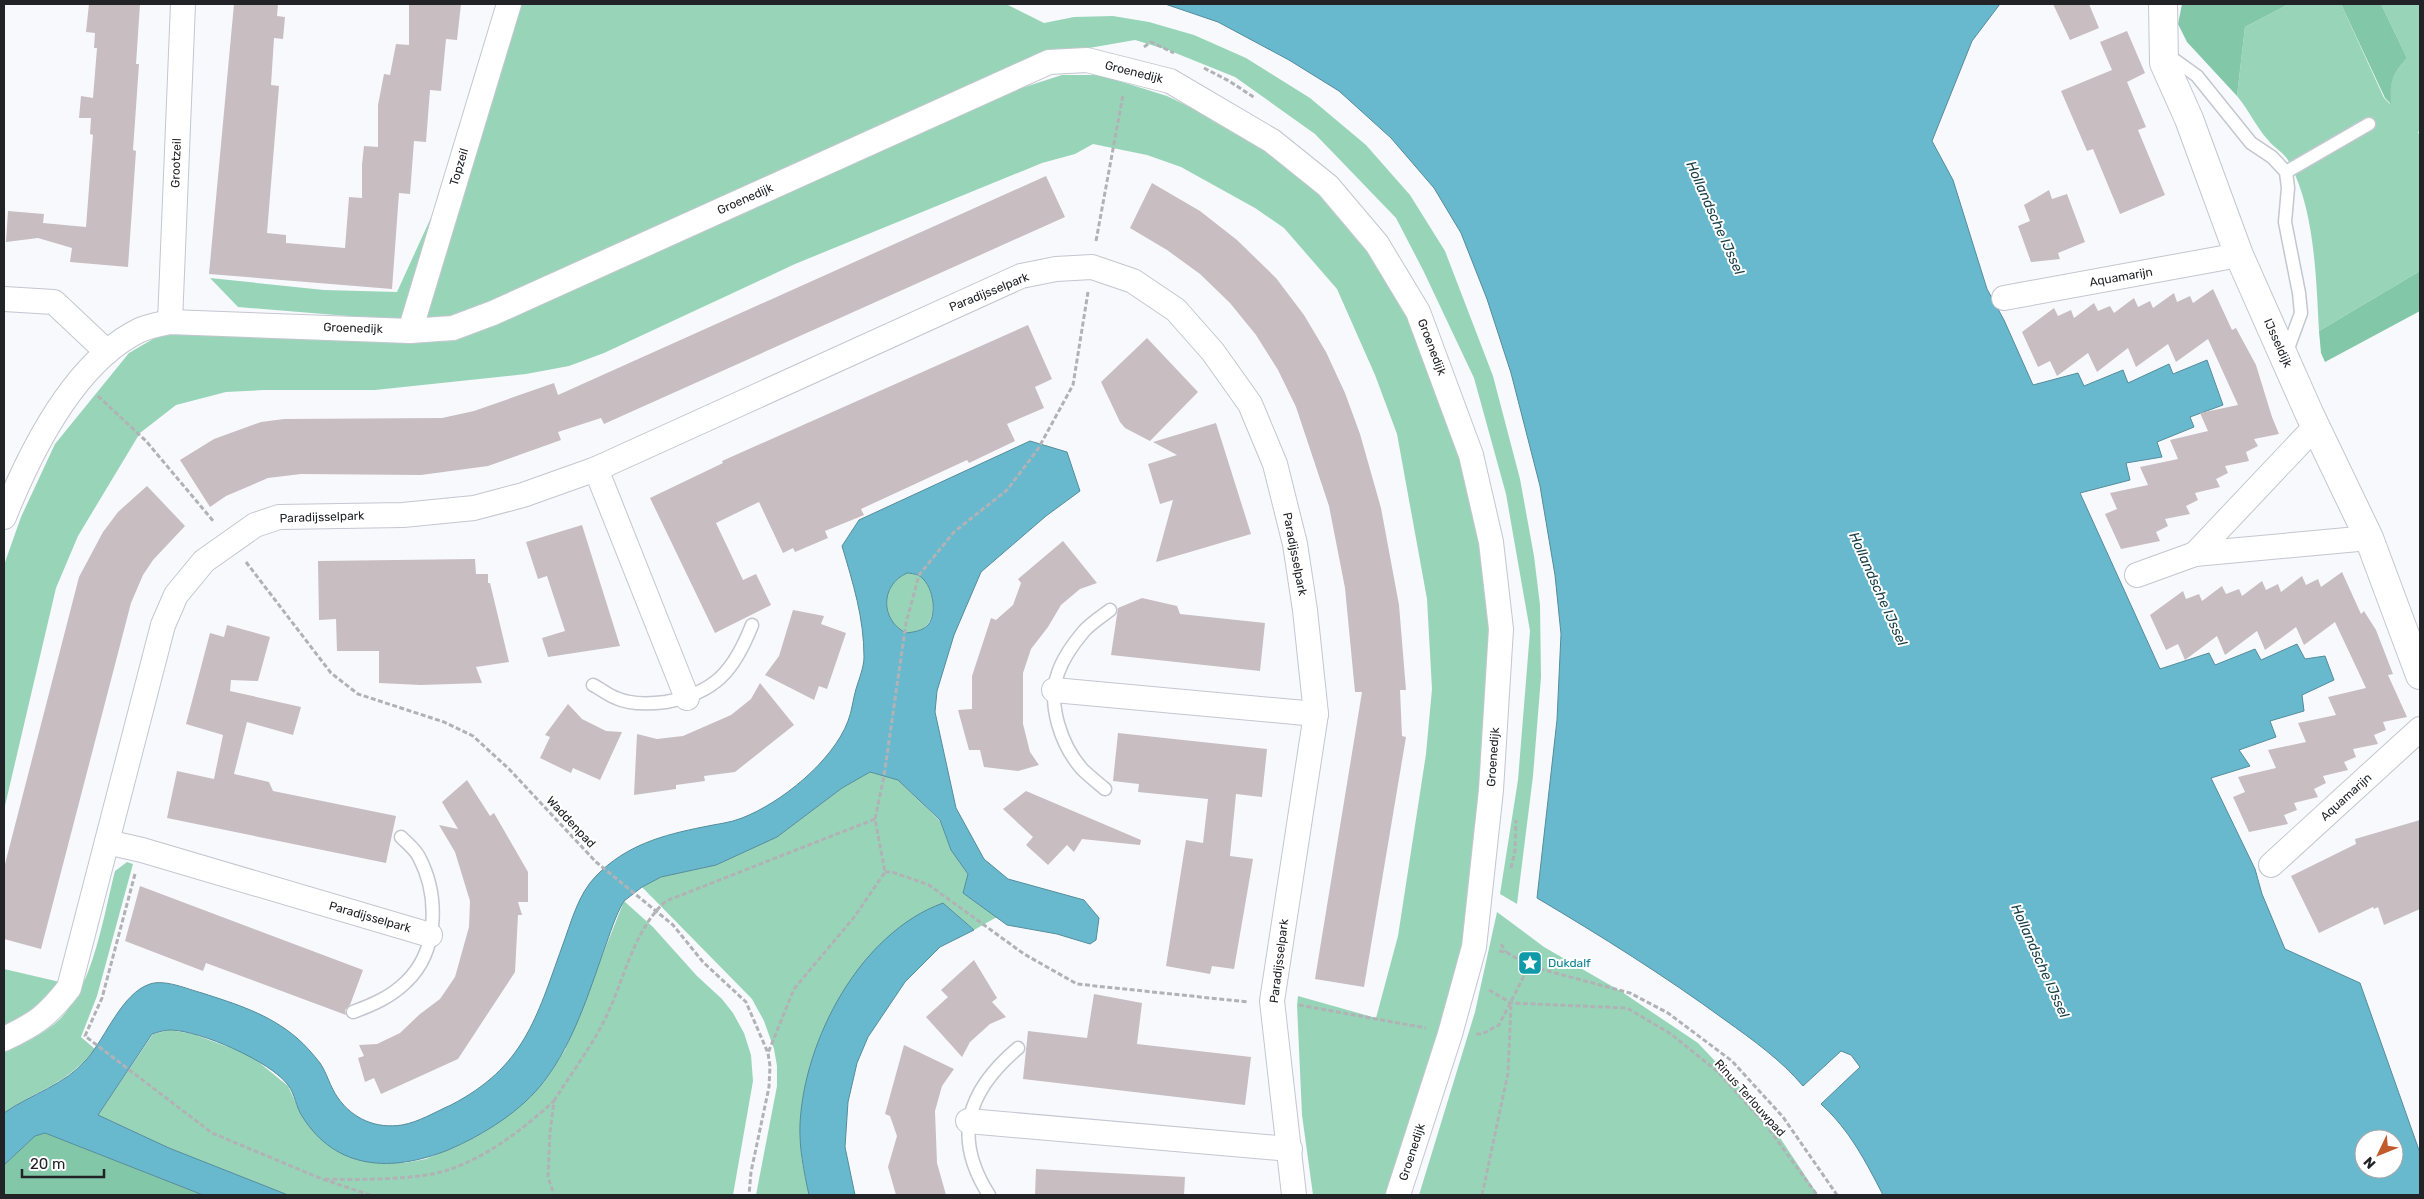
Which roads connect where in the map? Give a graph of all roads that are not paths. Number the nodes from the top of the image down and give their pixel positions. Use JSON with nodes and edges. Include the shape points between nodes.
{"nodes":[{"id":1,"x":183,"y":4,"type":"edge"},
{"id":2,"x":509,"y":4,"type":"edge"},
{"id":3,"x":2163,"y":4,"type":"edge"},
{"id":4,"x":2163,"y":51,"type":"junction"},
{"id":5,"x":2369,"y":124,"type":"dead end"},
{"id":6,"x":2286,"y":172,"type":"junction"},
{"id":7,"x":2238,"y":255,"type":"junction"},
{"id":8,"x":4,"y":298,"type":"edge"},
{"id":9,"x":2004,"y":298,"type":"dead end"},
{"id":10,"x":170,"y":322,"type":"junction"},
{"id":11,"x":410,"y":331,"type":"junction"},
{"id":12,"x":107,"y":352,"type":"junction"},
{"id":13,"x":2284,"y":358,"type":"junction"},
{"id":14,"x":2315,"y":427,"type":"junction"},
{"id":15,"x":596,"y":469,"type":"junction"},
{"id":16,"x":4,"y":517,"type":"edge"},
{"id":17,"x":2369,"y":538,"type":"junction"},
{"id":18,"x":2195,"y":554,"type":"junction"},
{"id":19,"x":2137,"y":575,"type":"dead end"},
{"id":20,"x":1110,"y":610,"type":"dead end"},
{"id":21,"x":752,"y":626,"type":"dead end"},
{"id":22,"x":2420,"y":676,"type":"edge"},
{"id":23,"x":593,"y":685,"type":"dead end"},
{"id":24,"x":1054,"y":690,"type":"junction"},
{"id":25,"x":687,"y":698,"type":"junction"},
{"id":26,"x":1316,"y":714,"type":"junction"},
{"id":27,"x":2420,"y":728,"type":"edge"},
{"id":28,"x":1106,"y":789,"type":"dead end"},
{"id":29,"x":401,"y":837,"type":"dead end"},
{"id":30,"x":107,"y":842,"type":"junction"},
{"id":31,"x":2271,"y":864,"type":"dead end"},
{"id":32,"x":430,"y":935,"type":"junction"},
{"id":33,"x":353,"y":1012,"type":"dead end"},
{"id":34,"x":4,"y":1039,"type":"edge"},
{"id":35,"x":1018,"y":1048,"type":"dead end"},
{"id":36,"x":968,"y":1121,"type":"junction"},
{"id":37,"x":1290,"y":1149,"type":"junction"},
{"id":38,"x":989,"y":1195,"type":"edge"},
{"id":39,"x":1294,"y":1195,"type":"edge"},
{"id":40,"x":1398,"y":1195,"type":"edge"}],
"edges":[{"from":1,"to":10,"type":"street","name":"Grootzeil"},
{"from":2,"to":11,"type":"street","name":"Topzeil"},
{"from":3,"to":4,"type":"street","name":"IJsseldijk"},
{"from":4,"to":6,"type":"lane","via":[[2197,76],[2251,143],[2272,157]]},
{"from":4,"to":7,"type":"street","name":"IJsseldijk","via":[[2164,63],[2189,119]]},
{"from":5,"to":6,"type":"lane"},
{"from":6,"to":13,"type":"lane","via":[[2285,222],[2301,313]]},
{"from":7,"to":9,"type":"street","name":"Aquamarijn"},
{"from":7,"to":13,"type":"street","name":"IJsseldijk"},
{"from":8,"to":12,"type":"street","via":[[54,302]]},
{"from":10,"to":11,"type":"street","name":"Groenedijk"},
{"from":10,"to":12,"type":"street","name":"Groenedijk","via":[[141,330]]},
{"from":11,"to":40,"type":"street","name":"Groenedijk","via":[[453,328],[493,313],[1049,62],[1087,60],[1170,81],[1272,141],[1328,186],[1377,244],[1418,312],[1471,455],[1491,542],[1501,629],[1490,790],[1474,948]]},
{"from":12,"to":16,"type":"street","name":"Groenedijk","via":[[80,379],[56,412]]},
{"from":13,"to":14,"type":"street","name":"IJsseldijk"},
{"from":14,"to":17,"type":"street","name":"IJsseldijk"},
{"from":14,"to":18,"type":"street"},
{"from":15,"to":25,"type":"street"},
{"from":15,"to":26,"type":"street","name":"Paradijsselpark","via":[[1021,276],[1056,269],[1092,267],[1133,281],[1176,310],[1213,352],[1250,404],[1275,464],[1295,544]]},
{"from":15,"to":30,"type":"street","name":"Paradijsselpark","via":[[523,495],[474,508],[403,515],[279,517],[255,525],[230,541],[204,561],[176,595],[163,625]]},
{"from":17,"to":18,"type":"street"},
{"from":17,"to":22,"type":"street","name":"IJsseldijk"},
{"from":18,"to":19,"type":"street"},
{"from":20,"to":24,"type":"lane","via":[[1085,630],[1064,657]]},
{"from":21,"to":25,"type":"lane","via":[[742,650],[727,672],[710,688]]},
{"from":23,"to":25,"type":"lane","via":[[618,699],[650,704]]},
{"from":24,"to":26,"type":"street"},
{"from":24,"to":28,"type":"lane","via":[[1057,719],[1069,750],[1083,770]]},
{"from":26,"to":37,"type":"street","name":"Paradijsselpark","via":[[1272,1001]]},
{"from":27,"to":31,"type":"street","name":"Aquamarijn"},
{"from":29,"to":32,"type":"lane","via":[[419,855],[430,883],[434,908]]},
{"from":30,"to":32,"type":"street","name":"Paradijsselpark"},
{"from":30,"to":34,"type":"street","name":"Paradijsselpark","via":[[69,988],[51,1012],[30,1027]]},
{"from":32,"to":33,"type":"lane","via":[[424,958],[407,982],[383,1000]]},
{"from":35,"to":36,"type":"lane","via":[[996,1067],[979,1091]]},
{"from":36,"to":37,"type":"street"},
{"from":36,"to":38,"type":"lane","via":[[969,1148],[979,1180]]},
{"from":37,"to":39,"type":"street","name":"Paradijsselpark"}]}
